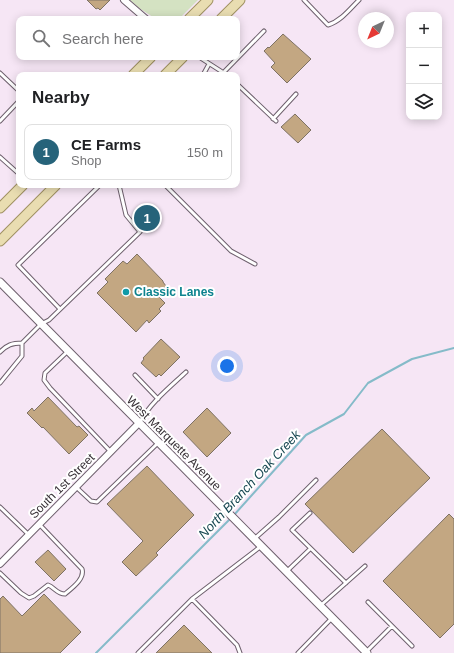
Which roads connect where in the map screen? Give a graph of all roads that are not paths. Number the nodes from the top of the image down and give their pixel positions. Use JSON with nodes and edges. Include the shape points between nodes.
{"nodes":[{"id":1,"x":124,"y":0,"type":"edge"},
{"id":2,"x":208,"y":0,"type":"edge"},
{"id":3,"x":240,"y":0,"type":"edge"},
{"id":4,"x":304,"y":0,"type":"edge"},
{"id":5,"x":359,"y":0,"type":"edge"},
{"id":6,"x":143,"y":16,"type":"edge"},
{"id":7,"x":192,"y":16,"type":"edge"},
{"id":8,"x":224,"y":16,"type":"edge"},
{"id":9,"x":264,"y":31,"type":"dead end"},
{"id":10,"x":240,"y":55,"type":"edge"},
{"id":11,"x":148,"y":60,"type":"edge"},
{"id":12,"x":180,"y":60,"type":"edge"},
{"id":13,"x":203,"y":60,"type":"edge"},
{"id":14,"x":235,"y":60,"type":"edge"},
{"id":15,"x":209,"y":64,"type":"junction"},
{"id":16,"x":136,"y":72,"type":"edge"},
{"id":17,"x":168,"y":72,"type":"edge"},
{"id":18,"x":205,"y":72,"type":"edge"},
{"id":19,"x":223,"y":72,"type":"joint"},
{"id":20,"x":0,"y":73,"type":"edge"},
{"id":21,"x":240,"y":87,"type":"edge"},
{"id":22,"x":16,"y":88,"type":"edge"},
{"id":23,"x":296,"y":94,"type":"dead end"},
{"id":24,"x":16,"y":104,"type":"edge"},
{"id":25,"x":0,"y":121,"type":"edge"},
{"id":26,"x":0,"y":157,"type":"edge"},
{"id":27,"x":16,"y":171,"type":"edge"},
{"id":28,"x":20,"y":188,"type":"edge"},
{"id":29,"x":53,"y":188,"type":"edge"},
{"id":30,"x":97,"y":188,"type":"edge"},
{"id":31,"x":120,"y":188,"type":"edge"},
{"id":32,"x":168,"y":188,"type":"edge"},
{"id":33,"x":0,"y":208,"type":"edge"},
{"id":34,"x":0,"y":241,"type":"edge"},
{"id":35,"x":255,"y":264,"type":"dead end"},
{"id":36,"x":0,"y":282,"type":"edge"},
{"id":37,"x":60,"y":308,"type":"junction"},
{"id":38,"x":41,"y":324,"type":"junction"},
{"id":39,"x":22,"y":343,"type":"junction"},
{"id":40,"x":68,"y":351,"type":"junction"},
{"id":41,"x":0,"y":352,"type":"edge"},
{"id":42,"x":186,"y":372,"type":"dead end"},
{"id":43,"x":135,"y":375,"type":"dead end"},
{"id":44,"x":0,"y":383,"type":"edge"},
{"id":45,"x":158,"y":399,"type":"junction"},
{"id":46,"x":139,"y":423,"type":"junction"},
{"id":47,"x":158,"y":443,"type":"junction"},
{"id":48,"x":111,"y":452,"type":"junction"},
{"id":49,"x":316,"y":480,"type":"dead end"},
{"id":50,"x":76,"y":487,"type":"junction"},
{"id":51,"x":0,"y":507,"type":"edge"},
{"id":52,"x":310,"y":513,"type":"dead end"},
{"id":53,"x":39,"y":524,"type":"junction"},
{"id":54,"x":29,"y":535,"type":"junction"},
{"id":55,"x":254,"y":539,"type":"junction"},
{"id":56,"x":261,"y":546,"type":"junction"},
{"id":57,"x":310,"y":549,"type":"junction"},
{"id":58,"x":0,"y":564,"type":"edge"},
{"id":59,"x":365,"y":566,"type":"dead end"},
{"id":60,"x":286,"y":572,"type":"junction"},
{"id":61,"x":0,"y":573,"type":"edge"},
{"id":62,"x":346,"y":583,"type":"junction"},
{"id":63,"x":192,"y":599,"type":"junction"},
{"id":64,"x":368,"y":602,"type":"dead end"},
{"id":65,"x":320,"y":606,"type":"junction"},
{"id":66,"x":332,"y":618,"type":"junction"},
{"id":67,"x":392,"y":626,"type":"junction"},
{"id":68,"x":412,"y":646,"type":"dead end"},
{"id":69,"x":366,"y":652,"type":"edge"},
{"id":70,"x":138,"y":653,"type":"edge"},
{"id":71,"x":240,"y":653,"type":"edge"},
{"id":72,"x":298,"y":653,"type":"edge"}],
"edges":[{"from":1,"to":6,"type":"street"},
{"from":2,"to":7,"type":"main road"},
{"from":3,"to":8,"type":"main road"},
{"from":4,"to":5,"type":"lane","via":[[328,25],[340,19]]},
{"from":9,"to":10,"type":"lane"},
{"from":11,"to":16,"type":"main road"},
{"from":12,"to":17,"type":"main road"},
{"from":13,"to":15,"type":"lane"},
{"from":14,"to":19,"type":"lane"},
{"from":15,"to":18,"type":"lane"},
{"from":15,"to":19,"type":"lane"},
{"from":20,"to":22,"type":"lane"},
{"from":21,"to":23,"type":"lane","via":[[274,120]]},
{"from":24,"to":25,"type":"lane"},
{"from":26,"to":27,"type":"lane"},
{"from":28,"to":33,"type":"main road"},
{"from":29,"to":34,"type":"main road"},
{"from":30,"to":37,"type":"lane","via":[[18,265]]},
{"from":31,"to":37,"type":"lane","via":[[126,215],[140,232]]},
{"from":32,"to":35,"type":"lane","via":[[231,251]]},
{"from":36,"to":38,"type":"street","name":"West Marquette Avenue"},
{"from":37,"to":38,"type":"lane","via":[[49,320]]},
{"from":38,"to":39,"type":"lane"},
{"from":38,"to":40,"type":"street","name":"West Marquette Avenue"},
{"from":39,"to":41,"type":"lane","via":[[13,343]]},
{"from":39,"to":44,"type":"lane","via":[[22,356]]},
{"from":40,"to":46,"type":"street","name":"West Marquette Avenue"},
{"from":40,"to":48,"type":"lane","via":[[45,373],[44,380]]},
{"from":42,"to":45,"type":"lane"},
{"from":43,"to":45,"type":"lane"},
{"from":45,"to":46,"type":"lane"},
{"from":46,"to":47,"type":"street","name":"West Marquette Avenue"},
{"from":46,"to":48,"type":"street","name":"South 1st Street"},
{"from":47,"to":50,"type":"lane","via":[[97,502],[91,501]]},
{"from":47,"to":55,"type":"street","name":"West Marquette Avenue"},
{"from":48,"to":50,"type":"street","name":"South 1st Street"},
{"from":49,"to":55,"type":"lane"},
{"from":50,"to":53,"type":"street","name":"South 1st Street"},
{"from":51,"to":54,"type":"lane"},
{"from":52,"to":57,"type":"lane","via":[[292,530]]},
{"from":53,"to":54,"type":"street","name":"South 1st Street"},
{"from":53,"to":61,"type":"lane","via":[[82,569],[81,579],[65,594],[48,585],[28,598]]},
{"from":54,"to":58,"type":"street","name":"South 1st Street"},
{"from":55,"to":56,"type":"street","name":"West Marquette Avenue"},
{"from":56,"to":60,"type":"street","name":"West Marquette Avenue"},
{"from":56,"to":63,"type":"lane"},
{"from":57,"to":60,"type":"lane"},
{"from":57,"to":62,"type":"lane"},
{"from":59,"to":62,"type":"lane"},
{"from":60,"to":65,"type":"street","name":"West Marquette Avenue"},
{"from":62,"to":65,"type":"lane"},
{"from":63,"to":70,"type":"lane"},
{"from":63,"to":71,"type":"lane","via":[[237,645]]},
{"from":64,"to":67,"type":"lane"},
{"from":65,"to":66,"type":"street","name":"West Marquette Avenue"},
{"from":66,"to":69,"type":"street","name":"West Marquette Avenue"},
{"from":66,"to":72,"type":"lane"},
{"from":67,"to":68,"type":"lane"},
{"from":67,"to":69,"type":"lane"}]}
